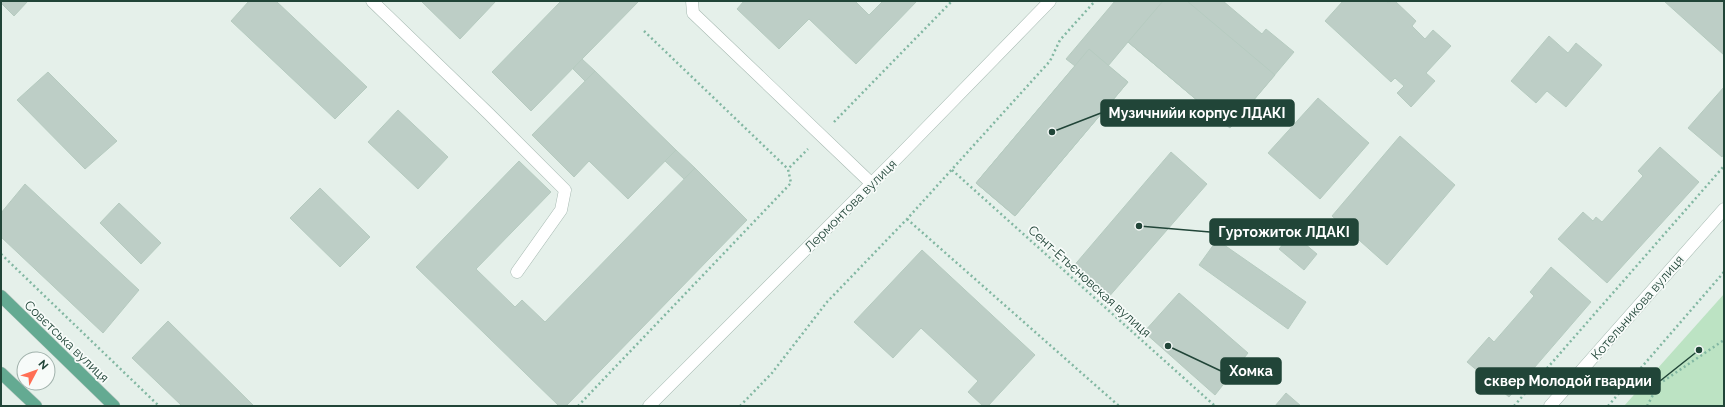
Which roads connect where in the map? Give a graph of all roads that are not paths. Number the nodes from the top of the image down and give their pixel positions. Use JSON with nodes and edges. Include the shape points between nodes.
{"nodes":[{"id":1,"x":372,"y":1,"type":"edge"},
{"id":2,"x":692,"y":1,"type":"edge"},
{"id":3,"x":1050,"y":1,"type":"edge"},
{"id":4,"x":872,"y":184,"type":"junction"},
{"id":5,"x":1724,"y":209,"type":"edge"},
{"id":6,"x":517,"y":272,"type":"dead end"},
{"id":7,"x":1,"y":296,"type":"edge"},
{"id":8,"x":1,"y":373,"type":"edge"},
{"id":9,"x":36,"y":406,"type":"edge"},
{"id":10,"x":114,"y":406,"type":"edge"},
{"id":11,"x":649,"y":406,"type":"edge"},
{"id":12,"x":1550,"y":406,"type":"edge"}],
"edges":[{"from":1,"to":6,"type":"street","via":[[564,190],[561,210]]},
{"from":2,"to":4,"type":"street","via":[[693,13]]},
{"from":3,"to":4,"type":"street","name":"Лермонтова вулиця"},
{"from":4,"to":11,"type":"street","name":"Лермонтова вулиця"},
{"from":5,"to":12,"type":"street","name":"Котельникова вулиця"},
{"from":7,"to":10,"type":"main road","name":"Совєтська вулиця"},
{"from":8,"to":9,"type":"main road"}]}
